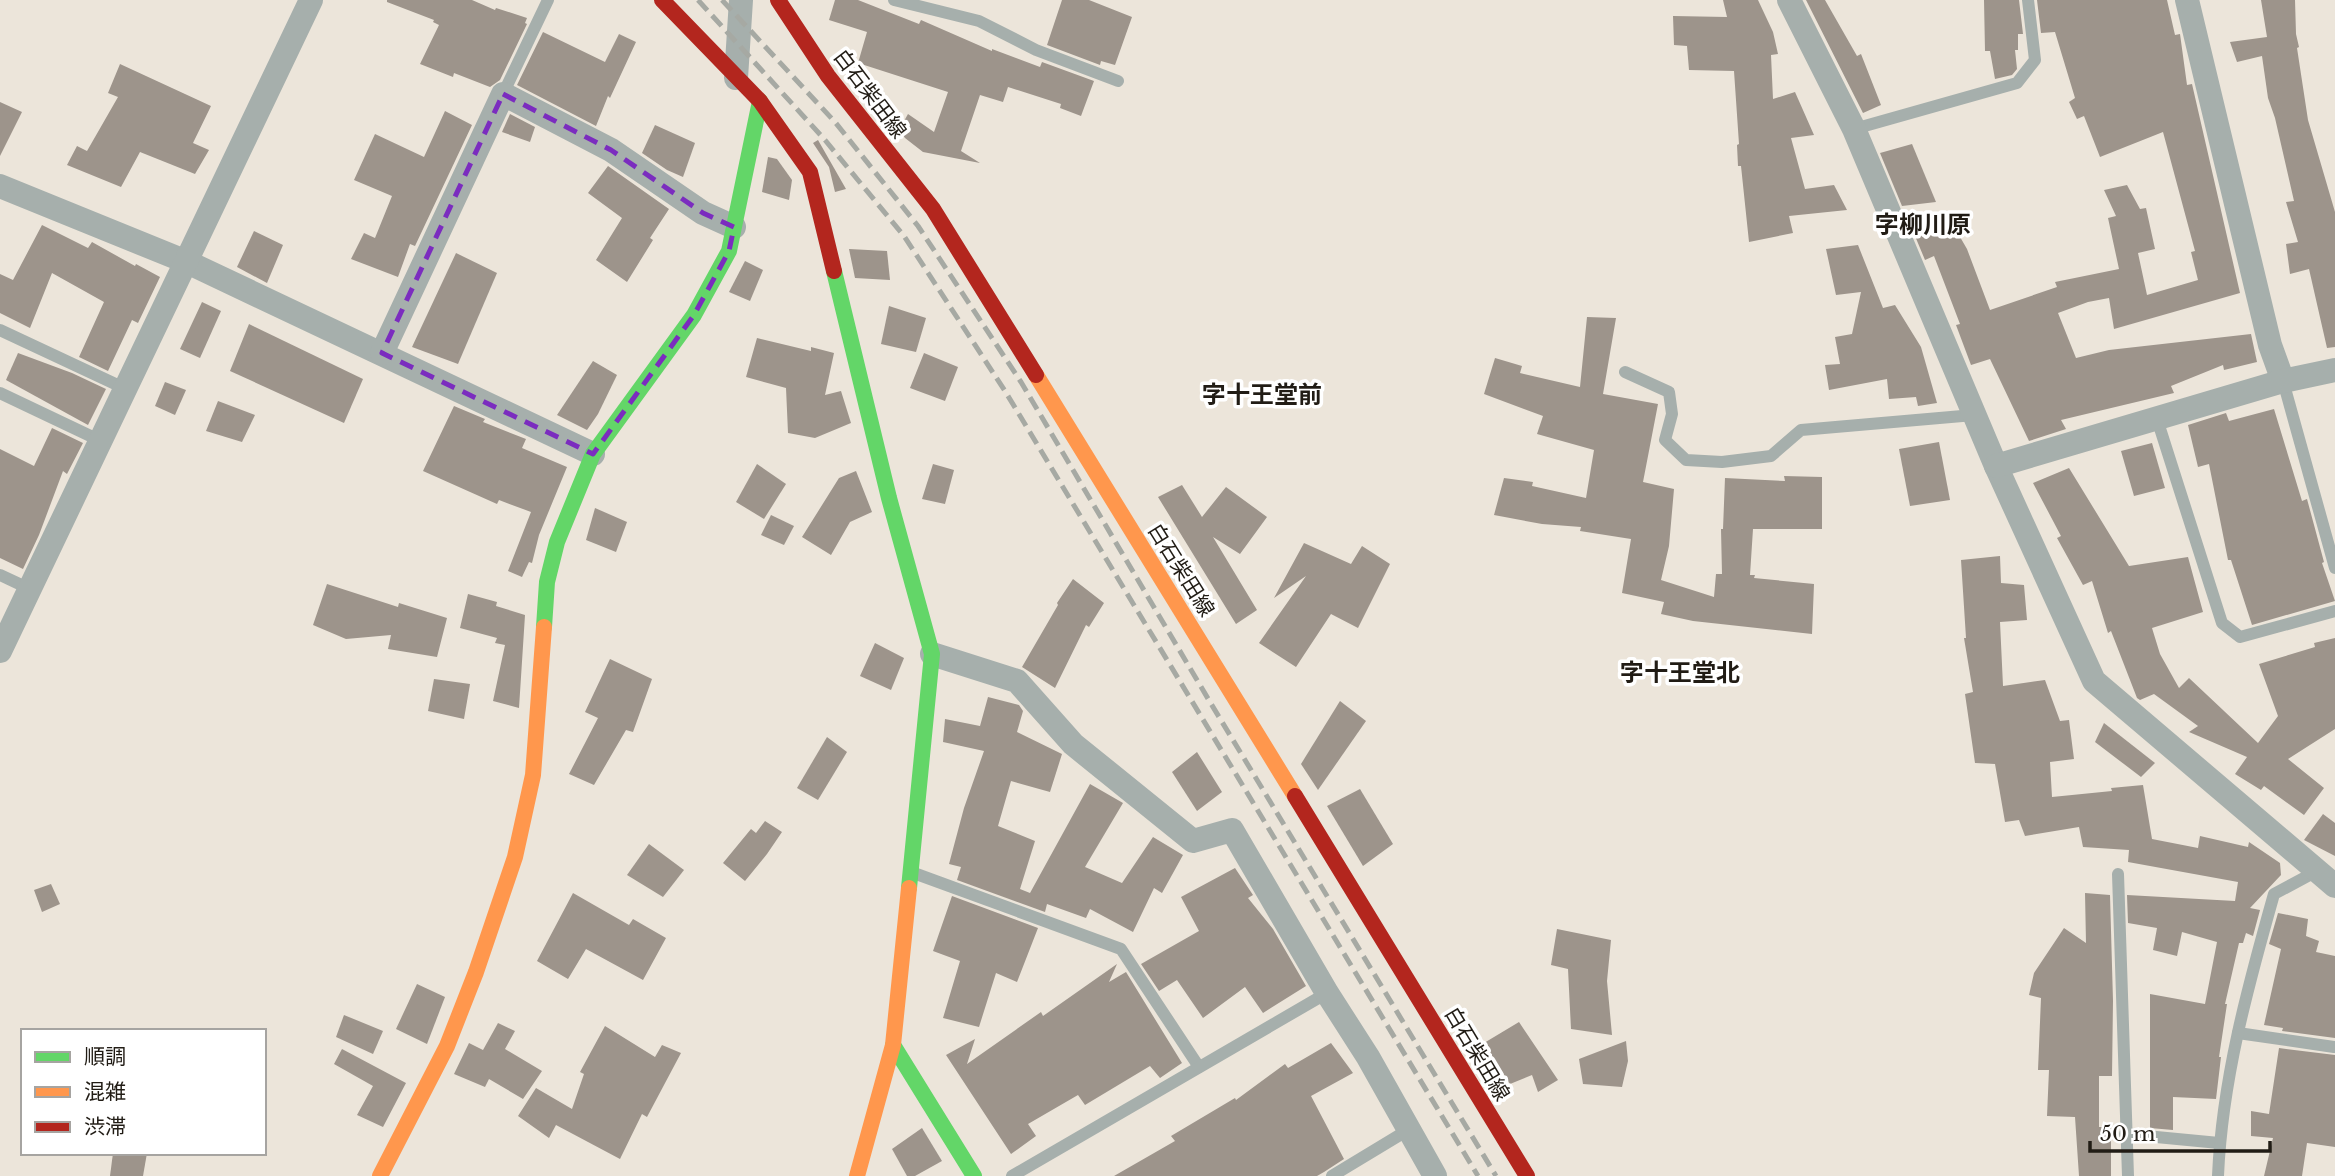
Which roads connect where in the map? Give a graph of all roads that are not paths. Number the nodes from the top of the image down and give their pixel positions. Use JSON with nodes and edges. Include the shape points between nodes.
{"nodes":[{"id":1,"x":312,"y":0,"type":"edge"},
{"id":2,"x":662,"y":0,"type":"edge"},
{"id":3,"x":741,"y":0,"type":"edge"},
{"id":4,"x":778,"y":0,"type":"edge"},
{"id":5,"x":894,"y":0,"type":"edge"},
{"id":6,"x":1789,"y":0,"type":"edge"},
{"id":7,"x":2028,"y":0,"type":"edge"},
{"id":8,"x":2188,"y":0,"type":"edge"},
{"id":9,"x":542,"y":2,"type":"edge"},
{"id":10,"x":736,"y":78,"type":"junction"},
{"id":11,"x":1118,"y":81,"type":"dead end"},
{"id":12,"x":503,"y":93,"type":"junction"},
{"id":13,"x":760,"y":101,"type":"junction"},
{"id":14,"x":1854,"y":130,"type":"junction"},
{"id":15,"x":0,"y":186,"type":"edge"},
{"id":16,"x":734,"y":227,"type":"junction"},
{"id":17,"x":187,"y":262,"type":"junction"},
{"id":18,"x":0,"y":330,"type":"edge"},
{"id":19,"x":382,"y":353,"type":"junction"},
{"id":20,"x":2335,"y":370,"type":"edge"},
{"id":21,"x":1625,"y":372,"type":"dead end"},
{"id":22,"x":2283,"y":382,"type":"junction"},
{"id":23,"x":126,"y":389,"type":"junction"},
{"id":24,"x":0,"y":393,"type":"edge"},
{"id":25,"x":1974,"y":415,"type":"junction"},
{"id":26,"x":2157,"y":418,"type":"junction"},
{"id":27,"x":101,"y":441,"type":"junction"},
{"id":28,"x":593,"y":454,"type":"junction"},
{"id":29,"x":1996,"y":466,"type":"junction"},
{"id":30,"x":2335,"y":568,"type":"edge"},
{"id":31,"x":0,"y":575,"type":"edge"},
{"id":32,"x":30,"y":589,"type":"junction"},
{"id":33,"x":2335,"y":611,"type":"edge"},
{"id":34,"x":0,"y":651,"type":"edge"},
{"id":35,"x":932,"y":654,"type":"junction"},
{"id":36,"x":910,"y":872,"type":"junction"},
{"id":37,"x":2118,"y":874,"type":"dead end"},
{"id":38,"x":2326,"y":879,"type":"edge"},
{"id":39,"x":1327,"y":993,"type":"junction"},
{"id":40,"x":2238,"y":1033,"type":"junction"},
{"id":41,"x":893,"y":1045,"type":"junction"},
{"id":42,"x":2334,"y":1047,"type":"edge"},
{"id":43,"x":1199,"y":1067,"type":"junction"},
{"id":44,"x":1408,"y":1130,"type":"junction"},
{"id":45,"x":2125,"y":1134,"type":"junction"},
{"id":46,"x":2220,"y":1143,"type":"junction"},
{"id":47,"x":380,"y":1176,"type":"edge"},
{"id":48,"x":857,"y":1176,"type":"edge"},
{"id":49,"x":975,"y":1176,"type":"edge"},
{"id":50,"x":1012,"y":1176,"type":"edge"},
{"id":51,"x":1332,"y":1176,"type":"edge"},
{"id":52,"x":1435,"y":1176,"type":"edge"},
{"id":53,"x":1527,"y":1176,"type":"edge"},
{"id":54,"x":2128,"y":1176,"type":"edge"},
{"id":55,"x":2218,"y":1176,"type":"edge"}],
"edges":[{"from":1,"to":17,"type":"street"},
{"from":2,"to":10,"type":"street"},
{"from":3,"to":10,"type":"street"},
{"from":4,"to":53,"type":"street","name":"白石柴田線","via":[[828,76],[933,209]]},
{"from":5,"to":11,"type":"lane","via":[[979,21],[1036,50]]},
{"from":6,"to":14,"type":"street"},
{"from":7,"to":14,"type":"lane","via":[[2035,60],[2017,83]]},
{"from":8,"to":22,"type":"street","via":[[2270,345]]},
{"from":9,"to":12,"type":"lane"},
{"from":10,"to":13,"type":"street"},
{"from":12,"to":16,"type":"street","via":[[611,150],[703,213]]},
{"from":12,"to":19,"type":"street"},
{"from":13,"to":16,"type":"street"},
{"from":13,"to":35,"type":"street","via":[[810,172]]},
{"from":14,"to":25,"type":"street"},
{"from":15,"to":17,"type":"street"},
{"from":16,"to":28,"type":"street","via":[[729,251],[694,315]]},
{"from":17,"to":19,"type":"street"},
{"from":17,"to":23,"type":"street"},
{"from":18,"to":23,"type":"lane"},
{"from":19,"to":28,"type":"street"},
{"from":20,"to":22,"type":"street"},
{"from":21,"to":25,"type":"lane","via":[[1669,392],[1672,414],[1665,440],[1686,460],[1722,462],[1771,456],[1801,430]]},
{"from":22,"to":26,"type":"street"},
{"from":22,"to":30,"type":"lane"},
{"from":23,"to":27,"type":"street"},
{"from":24,"to":27,"type":"lane"},
{"from":25,"to":29,"type":"street"},
{"from":26,"to":29,"type":"street"},
{"from":26,"to":33,"type":"lane","via":[[2222,623],[2240,637]]},
{"from":27,"to":32,"type":"street"},
{"from":28,"to":47,"type":"street","via":[[556,542],[547,582],[533,775],[515,857],[447,1046]]},
{"from":29,"to":38,"type":"street","via":[[2094,681]]},
{"from":31,"to":32,"type":"lane"},
{"from":32,"to":34,"type":"street"},
{"from":35,"to":36,"type":"street"},
{"from":35,"to":39,"type":"street","via":[[1017,681],[1073,744],[1193,841],[1232,830]]},
{"from":36,"to":41,"type":"street"},
{"from":36,"to":43,"type":"lane","via":[[1121,948]]},
{"from":37,"to":45,"type":"lane"},
{"from":38,"to":40,"type":"lane","via":[[2274,894]]},
{"from":39,"to":43,"type":"lane"},
{"from":39,"to":44,"type":"street"},
{"from":40,"to":42,"type":"lane"},
{"from":40,"to":46,"type":"lane"},
{"from":41,"to":48,"type":"street"},
{"from":41,"to":49,"type":"street"},
{"from":43,"to":50,"type":"lane"},
{"from":44,"to":51,"type":"lane"},
{"from":44,"to":52,"type":"street"},
{"from":45,"to":46,"type":"lane"},
{"from":45,"to":54,"type":"lane"},
{"from":46,"to":55,"type":"lane"}]}
